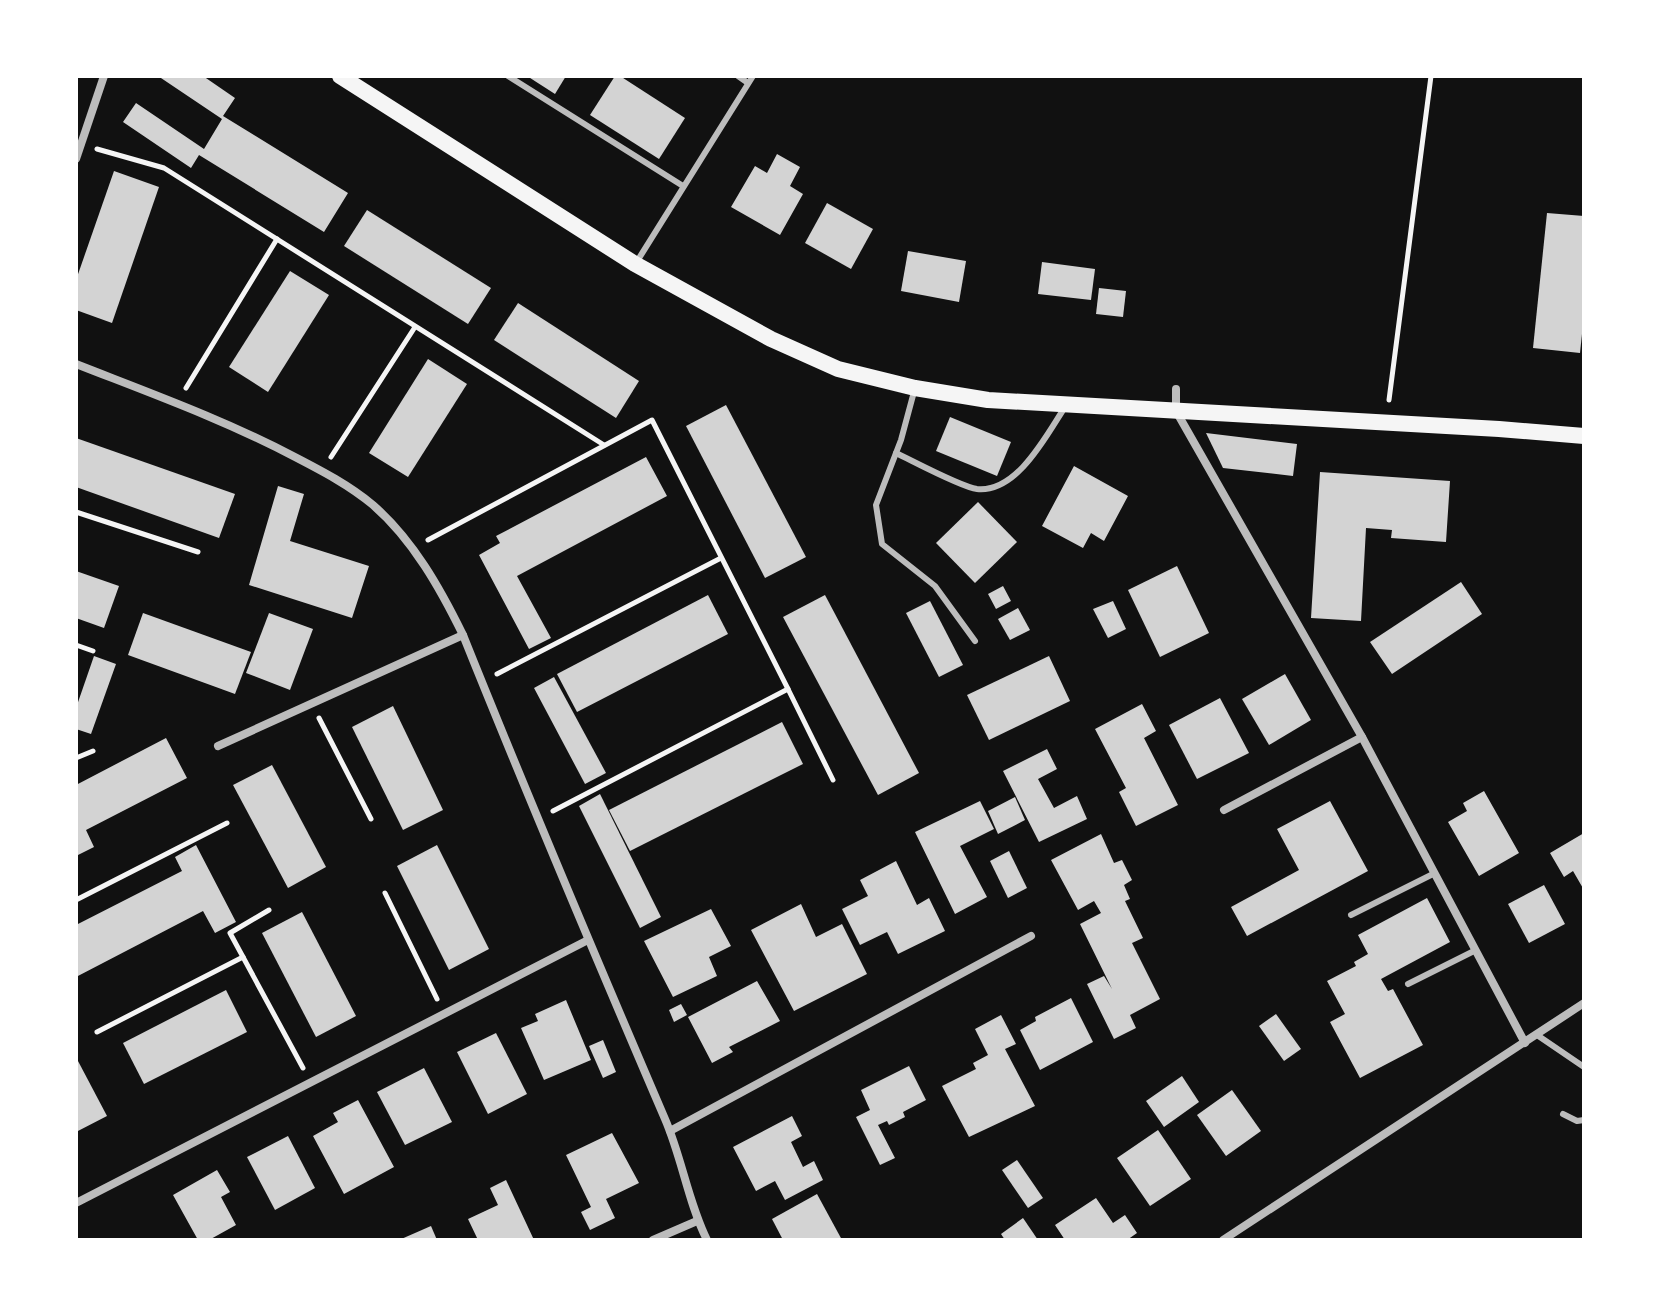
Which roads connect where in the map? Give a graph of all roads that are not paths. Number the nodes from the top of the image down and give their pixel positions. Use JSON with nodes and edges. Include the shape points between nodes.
{"nodes":[{"id":1,"x":104,"y":76,"type":"edge"},
{"id":2,"x":340,"y":76,"type":"edge"},
{"id":3,"x":508,"y":76,"type":"edge"},
{"id":4,"x":738,"y":76,"type":"edge"},
{"id":5,"x":750,"y":79,"type":"edge"},
{"id":6,"x":76,"y":159,"type":"edge"},
{"id":7,"x":683,"y":186,"type":"junction"},
{"id":8,"x":635,"y":264,"type":"junction"},
{"id":9,"x":76,"y":364,"type":"edge"},
{"id":10,"x":915,"y":388,"type":"junction"},
{"id":11,"x":1176,"y":389,"type":"dead end"},
{"id":12,"x":1067,"y":404,"type":"junction"},
{"id":13,"x":1176,"y":411,"type":"junction"},
{"id":14,"x":1584,"y":436,"type":"edge"},
{"id":15,"x":896,"y":453,"type":"junction"},
{"id":16,"x":463,"y":635,"type":"junction"},
{"id":17,"x":975,"y":641,"type":"dead end"},
{"id":18,"x":1362,"y":737,"type":"junction"},
{"id":19,"x":218,"y":746,"type":"dead end"},
{"id":20,"x":1224,"y":810,"type":"dead end"},
{"id":21,"x":1435,"y":873,"type":"junction"},
{"id":22,"x":1351,"y":915,"type":"dead end"},
{"id":23,"x":1031,"y":936,"type":"dead end"},
{"id":24,"x":588,"y":940,"type":"junction"},
{"id":25,"x":1476,"y":950,"type":"junction"},
{"id":26,"x":1408,"y":984,"type":"dead end"},
{"id":27,"x":1584,"y":1003,"type":"edge"},
{"id":28,"x":1537,"y":1035,"type":"junction"},
{"id":29,"x":1525,"y":1043,"type":"junction"},
{"id":30,"x":1584,"y":1067,"type":"edge"},
{"id":31,"x":1563,"y":1114,"type":"dead end"},
{"id":32,"x":1584,"y":1120,"type":"edge"},
{"id":33,"x":670,"y":1131,"type":"junction"},
{"id":34,"x":76,"y":1203,"type":"edge"},
{"id":35,"x":697,"y":1221,"type":"junction"},
{"id":36,"x":653,"y":1240,"type":"edge"},
{"id":37,"x":707,"y":1240,"type":"edge"},
{"id":38,"x":1223,"y":1240,"type":"edge"}],
"edges":[{"from":1,"to":6,"type":"street"},
{"from":2,"to":8,"type":"main road"},
{"from":3,"to":7,"type":"lane"},
{"from":4,"to":5,"type":"lane"},
{"from":5,"to":7,"type":"lane"},
{"from":7,"to":8,"type":"lane"},
{"from":8,"to":10,"type":"main road","via":[[805,356]]},
{"from":9,"to":16,"type":"street","via":[[259,437],[374,506],[413,548]]},
{"from":10,"to":12,"type":"main road","via":[[988,400]]},
{"from":10,"to":15,"type":"lane"},
{"from":11,"to":13,"type":"street"},
{"from":12,"to":13,"type":"main road"},
{"from":12,"to":15,"type":"lane","via":[[1028,462],[999,487],[975,489]]},
{"from":13,"to":14,"type":"main road"},
{"from":13,"to":18,"type":"street"},
{"from":15,"to":17,"type":"lane","via":[[876,505],[882,544],[935,586]]},
{"from":16,"to":19,"type":"street"},
{"from":16,"to":24,"type":"street"},
{"from":18,"to":20,"type":"street"},
{"from":18,"to":21,"type":"street"},
{"from":21,"to":22,"type":"lane"},
{"from":21,"to":25,"type":"street"},
{"from":23,"to":33,"type":"street"},
{"from":24,"to":33,"type":"street"},
{"from":24,"to":34,"type":"street"},
{"from":25,"to":26,"type":"lane"},
{"from":25,"to":29,"type":"street"},
{"from":27,"to":28,"type":"street"},
{"from":28,"to":29,"type":"street"},
{"from":28,"to":30,"type":"lane"},
{"from":29,"to":38,"type":"street"},
{"from":31,"to":32,"type":"lane"},
{"from":33,"to":35,"type":"street"},
{"from":35,"to":36,"type":"street"},
{"from":35,"to":37,"type":"street"}]}
